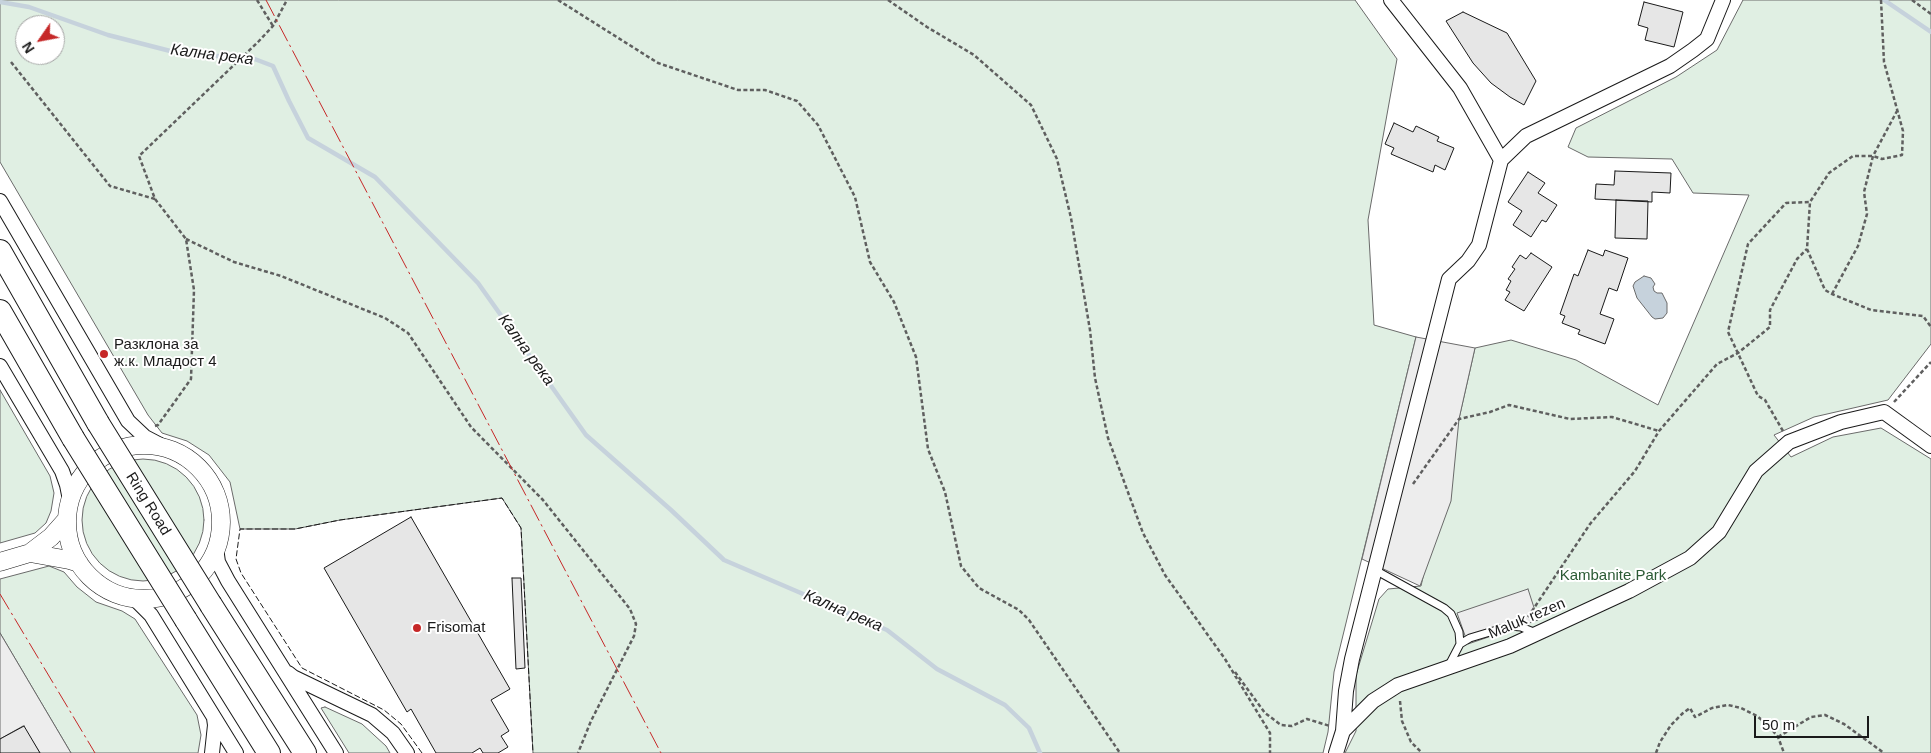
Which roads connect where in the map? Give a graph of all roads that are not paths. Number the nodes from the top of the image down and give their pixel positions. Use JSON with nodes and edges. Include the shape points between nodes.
{"nodes":[{"id":1,"x":1390,"y":0,"type":"edge"},
{"id":2,"x":1723,"y":0,"type":"edge"},
{"id":3,"x":1501,"y":160,"type":"junction"},
{"id":4,"x":0,"y":201,"type":"edge"},
{"id":5,"x":0,"y":251,"type":"edge"},
{"id":6,"x":0,"y":311,"type":"edge"},
{"id":7,"x":0,"y":366,"type":"edge"},
{"id":8,"x":1931,"y":446,"type":"edge"},
{"id":9,"x":166,"y":448,"type":"junction"},
{"id":10,"x":70,"y":500,"type":"junction"},
{"id":11,"x":67,"y":519,"type":"junction"},
{"id":12,"x":216,"y":548,"type":"junction"},
{"id":13,"x":30,"y":553,"type":"junction"},
{"id":14,"x":0,"y":562,"type":"edge"},
{"id":15,"x":79,"y":563,"type":"junction"},
{"id":16,"x":1375,"y":570,"type":"junction"},
{"id":17,"x":134,"y":598,"type":"junction"},
{"id":18,"x":1537,"y":633,"type":"junction"},
{"id":19,"x":1460,"y":644,"type":"junction"},
{"id":20,"x":1448,"y":668,"type":"junction"},
{"id":21,"x":283,"y":669,"type":"junction"},
{"id":22,"x":214,"y":717,"type":"junction"},
{"id":23,"x":1343,"y":731,"type":"junction"},
{"id":24,"x":212,"y":753,"type":"edge"},
{"id":25,"x":236,"y":753,"type":"edge"},
{"id":26,"x":268,"y":753,"type":"edge"},
{"id":27,"x":305,"y":753,"type":"edge"},
{"id":28,"x":336,"y":753,"type":"edge"},
{"id":29,"x":407,"y":753,"type":"edge"},
{"id":30,"x":1336,"y":753,"type":"edge"}],
"edges":[{"from":1,"to":3,"type":"street","via":[[1460,88]]},
{"from":2,"to":3,"type":"street","via":[[1707,39],[1693,50],[1670,66],[1526,136]]},
{"from":3,"to":16,"type":"street","via":[[1480,245],[1449,279]]},
{"from":4,"to":9,"type":"street","via":[[128,421],[139,433]]},
{"from":5,"to":27,"type":"highway","name":"Ring Road","bridge":true,"via":[[98,423]]},
{"from":6,"to":26,"type":"highway","name":"Ring Road","bridge":true,"via":[[73,438]]},
{"from":7,"to":10,"type":"street","via":[[62,471]]},
{"from":8,"to":18,"type":"street","name":"Maluk rezen","via":[[1884,412],[1840,422],[1789,442],[1756,471],[1718,532],[1690,558],[1629,591]]},
{"from":9,"to":10,"type":"street","via":[[131,446],[100,459],[86,470]]},
{"from":9,"to":12,"type":"street","via":[[190,461],[209,482],[217,501],[220,522]]},
{"from":10,"to":11,"type":"street"},
{"from":11,"to":13,"type":"street"},
{"from":11,"to":15,"type":"street","via":[[72,550]]},
{"from":12,"to":17,"type":"street","via":[[203,570],[184,588],[160,597]]},
{"from":12,"to":21,"type":"street","via":[[218,562],[228,581]]},
{"from":13,"to":14,"type":"street"},
{"from":13,"to":15,"type":"street"},
{"from":15,"to":17,"type":"street","via":[[97,583],[121,596]]},
{"from":16,"to":19,"type":"lane","via":[[1451,614]]},
{"from":16,"to":23,"type":"street","via":[[1352,658]]},
{"from":17,"to":22,"type":"street","via":[[151,615]]},
{"from":18,"to":19,"type":"lane","via":[[1510,626]]},
{"from":18,"to":20,"type":"street","name":"Maluk rezen"},
{"from":19,"to":20,"type":"lane"},
{"from":20,"to":23,"type":"street","name":"Maluk rezen","via":[[1398,685],[1374,701]]},
{"from":21,"to":28,"type":"street"},
{"from":21,"to":29,"type":"street","via":[[293,677],[372,715],[393,733]]},
{"from":22,"to":24,"type":"street"},
{"from":22,"to":25,"type":"street"},
{"from":23,"to":30,"type":"street"}]}
